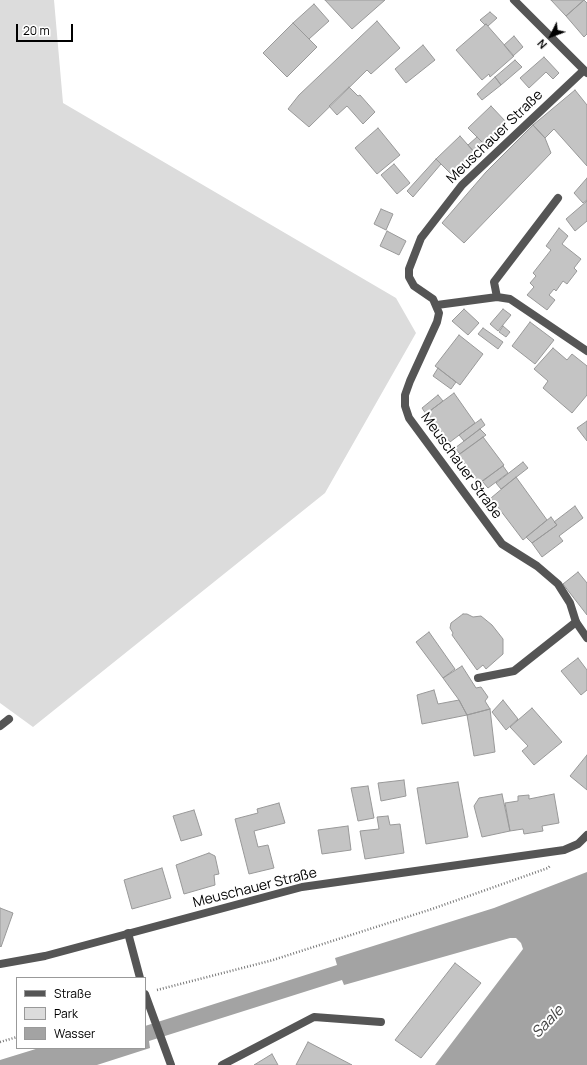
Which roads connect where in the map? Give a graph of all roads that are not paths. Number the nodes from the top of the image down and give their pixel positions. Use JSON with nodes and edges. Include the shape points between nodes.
{"nodes":[{"id":1,"x":514,"y":0,"type":"edge"},
{"id":2,"x":585,"y":72,"type":"edge"},
{"id":3,"x":558,"y":198,"type":"dead end"},
{"id":4,"x":497,"y":297,"type":"junction"},
{"id":5,"x":437,"y":306,"type":"junction"},
{"id":6,"x":587,"y":351,"type":"edge"},
{"id":7,"x":576,"y":622,"type":"junction"},
{"id":8,"x":587,"y":638,"type":"edge"},
{"id":9,"x":478,"y":678,"type":"dead end"},
{"id":10,"x":9,"y":719,"type":"dead end"},
{"id":11,"x":0,"y":726,"type":"edge"},
{"id":12,"x":587,"y":836,"type":"edge"},
{"id":13,"x":128,"y":933,"type":"junction"},
{"id":14,"x":0,"y":964,"type":"edge"},
{"id":15,"x":140,"y":977,"type":"edge"},
{"id":16,"x":149,"y":992,"type":"edge"},
{"id":17,"x":381,"y":1022,"type":"dead end"},
{"id":18,"x":170,"y":1062,"type":"edge"},
{"id":19,"x":222,"y":1065,"type":"edge"}],
"edges":[{"from":1,"to":2,"type":"street"},
{"from":2,"to":5,"type":"street","name":"Meuschauer Straße","via":[[462,184],[421,238],[408,277],[414,286],[433,299]]},
{"from":3,"to":4,"type":"street","via":[[494,282]]},
{"from":4,"to":5,"type":"street"},
{"from":4,"to":6,"type":"street","via":[[518,303]]},
{"from":5,"to":7,"type":"street","name":"Meuschauer Straße","via":[[437,322],[405,395],[409,418],[502,544],[537,566],[558,584],[570,603]]},
{"from":7,"to":8,"type":"street","name":"Meuschauer Straße"},
{"from":7,"to":9,"type":"street","via":[[514,671]]},
{"from":10,"to":11,"type":"street"},
{"from":12,"to":13,"type":"street","name":"Meuschauer Straße","via":[[578,844],[564,850],[302,887]]},
{"from":13,"to":14,"type":"street","name":"Meuschauer Straße","via":[[45,956]]},
{"from":13,"to":15,"type":"street"},
{"from":16,"to":18,"type":"street"},
{"from":17,"to":19,"type":"street","via":[[314,1017]]}]}
